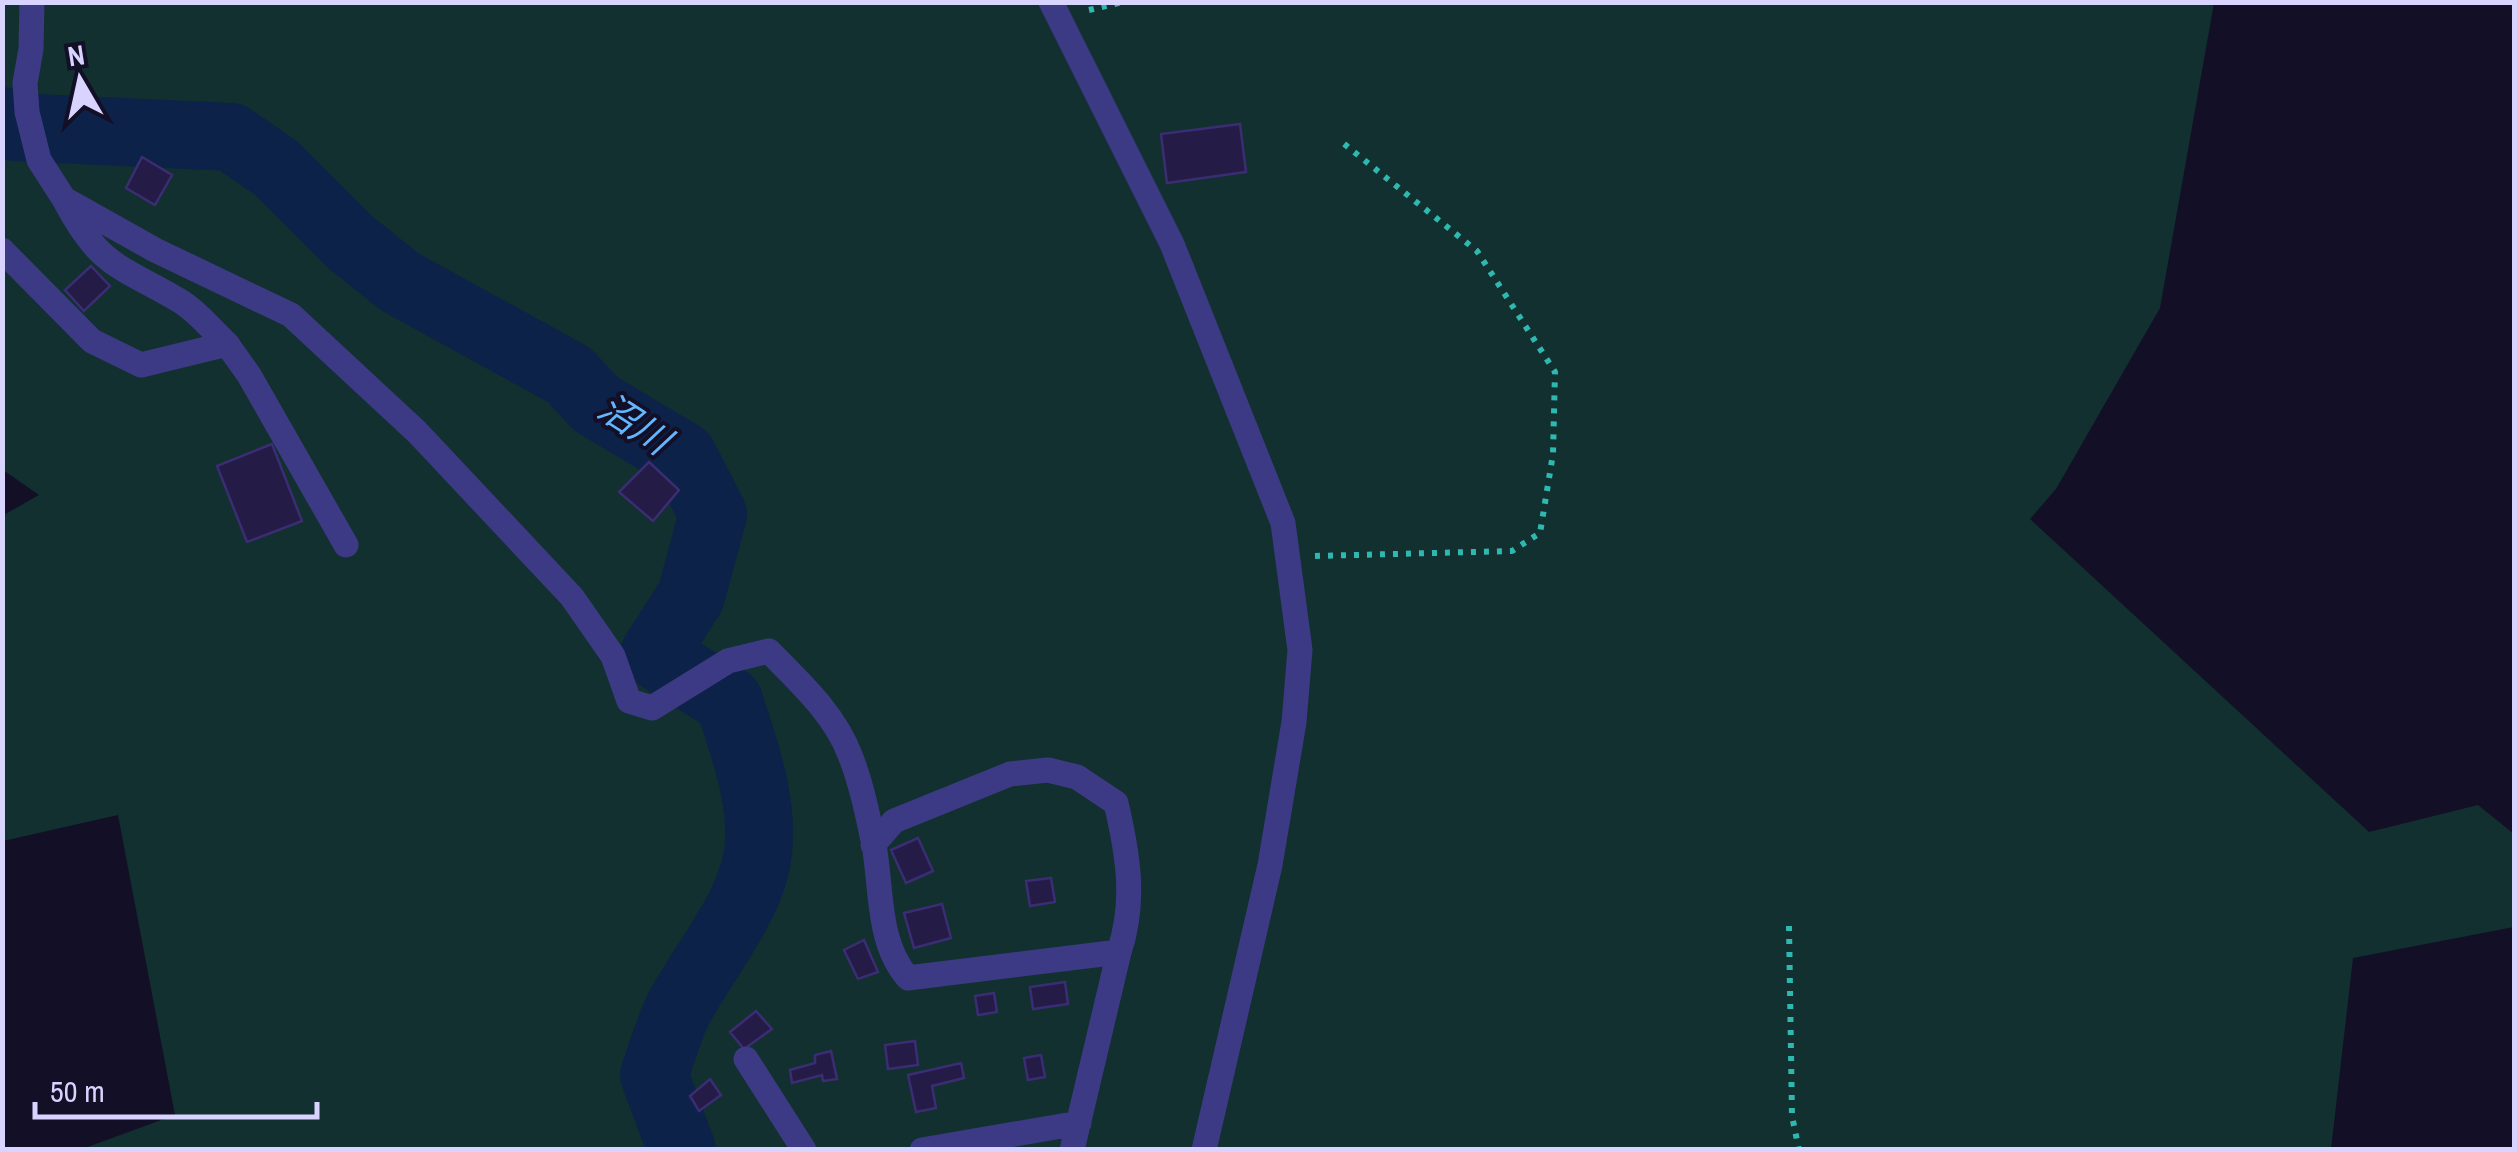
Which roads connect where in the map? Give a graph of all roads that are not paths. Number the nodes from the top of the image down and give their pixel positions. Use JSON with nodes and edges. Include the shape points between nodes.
{"nodes":[{"id":1,"x":32,"y":2,"type":"edge"},
{"id":2,"x":1052,"y":2,"type":"edge"},
{"id":3,"x":64,"y":200,"type":"junction"},
{"id":4,"x":2,"y":250,"type":"edge"},
{"id":5,"x":226,"y":344,"type":"junction"},
{"id":6,"x":346,"y":545,"type":"dead end"},
{"id":7,"x":874,"y":845,"type":"junction"},
{"id":8,"x":1119,"y":952,"type":"junction"},
{"id":9,"x":746,"y":1059,"type":"dead end"},
{"id":10,"x":1078,"y":1122,"type":"junction"},
{"id":11,"x":995,"y":1143,"type":"edge"},
{"id":12,"x":804,"y":1150,"type":"edge"},
{"id":13,"x":922,"y":1150,"type":"edge"},
{"id":14,"x":1072,"y":1150,"type":"edge"},
{"id":15,"x":1204,"y":1150,"type":"edge"}],
"edges":[{"from":1,"to":3,"type":"street","via":[[27,112],[40,160]]},
{"from":2,"to":15,"type":"street","via":[[1172,244],[1284,524],[1300,650],[1294,722],[1270,865]]},
{"from":3,"to":5,"type":"street","via":[[81,232],[118,270],[184,303]]},
{"from":3,"to":7,"type":"street","via":[[291,315],[416,432],[572,597],[613,656],[629,701],[652,708],[728,661],[769,651],[824,707],[850,754]]},
{"from":4,"to":5,"type":"street","via":[[92,341],[141,365]]},
{"from":5,"to":6,"type":"street"},
{"from":7,"to":8,"type":"street","via":[[886,935],[908,978]]},
{"from":7,"to":8,"type":"street","via":[[894,821],[1010,774],[1048,770],[1077,777],[1116,803],[1130,918]]},
{"from":8,"to":10,"type":"street"},
{"from":9,"to":12,"type":"street"},
{"from":10,"to":11,"type":"street"},
{"from":10,"to":14,"type":"street"},
{"from":11,"to":13,"type":"street"}]}
